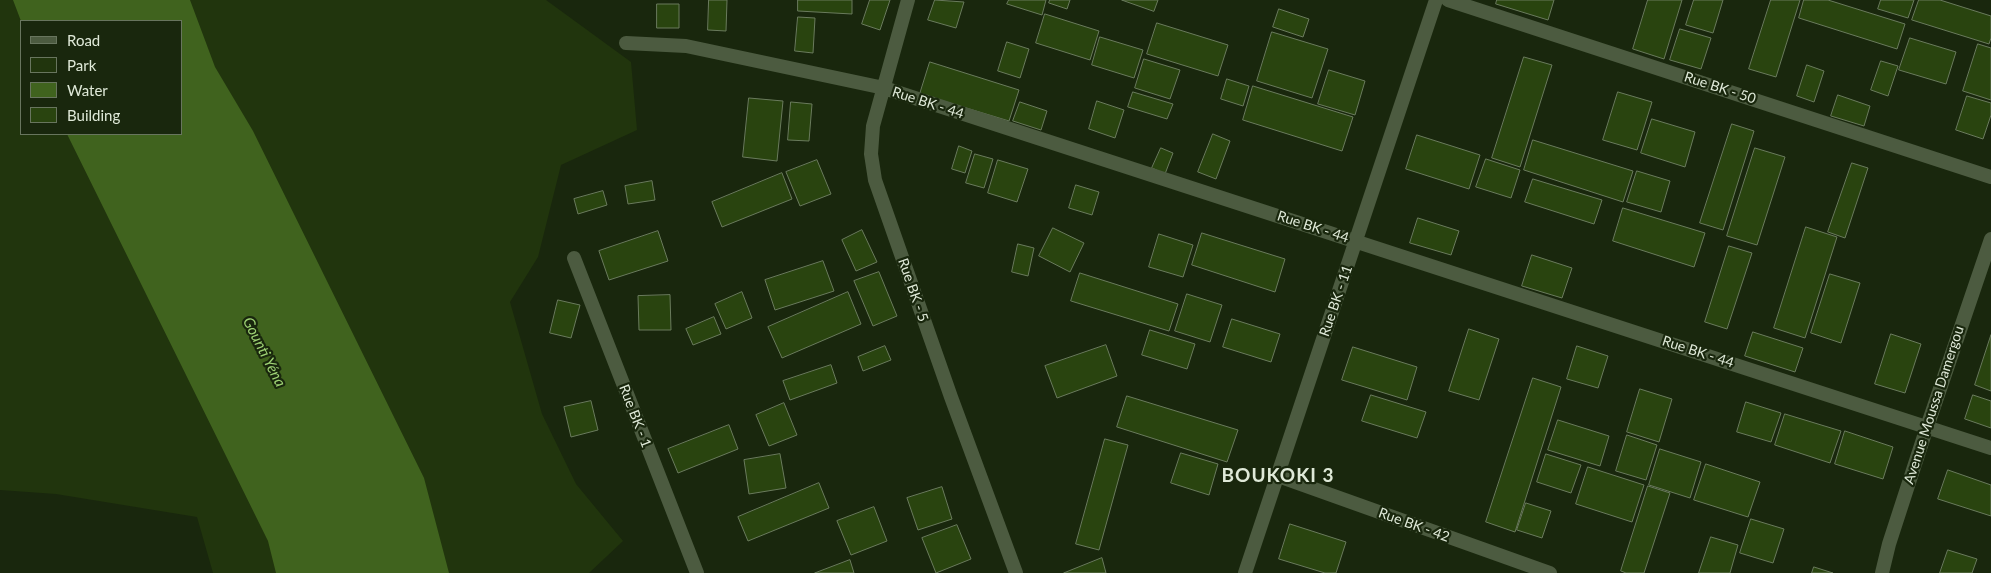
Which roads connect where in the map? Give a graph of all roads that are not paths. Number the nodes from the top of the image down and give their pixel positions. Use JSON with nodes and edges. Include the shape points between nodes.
{"nodes":[{"id":1,"x":908,"y":0,"type":"edge"},
{"id":2,"x":1436,"y":0,"type":"edge"},
{"id":3,"x":1448,"y":0,"type":"edge"},
{"id":4,"x":626,"y":43,"type":"dead end"},
{"id":5,"x":884,"y":88,"type":"junction"},
{"id":6,"x":1991,"y":177,"type":"edge"},
{"id":7,"x":1991,"y":239,"type":"edge"},
{"id":8,"x":1356,"y":241,"type":"junction"},
{"id":9,"x":574,"y":258,"type":"dead end"},
{"id":10,"x":1927,"y":427,"type":"junction"},
{"id":11,"x":1991,"y":448,"type":"edge"},
{"id":12,"x":1278,"y":476,"type":"junction"},
{"id":13,"x":697,"y":573,"type":"edge"},
{"id":14,"x":1016,"y":573,"type":"edge"},
{"id":15,"x":1245,"y":573,"type":"edge"},
{"id":16,"x":1550,"y":573,"type":"edge"},
{"id":17,"x":1882,"y":573,"type":"edge"}],
"edges":[{"from":1,"to":5,"type":"street","name":"Rue BK - 5"},
{"from":2,"to":8,"type":"street","name":"Rue BK - 11"},
{"from":3,"to":6,"type":"street","name":"Rue BK - 50"},
{"from":4,"to":5,"type":"street","name":"Rue BK - 44","via":[[686,46]]},
{"from":5,"to":8,"type":"street","name":"Rue BK - 44"},
{"from":5,"to":14,"type":"street","name":"Rue BK - 5","via":[[873,126],[871,154],[875,180],[950,397]]},
{"from":7,"to":10,"type":"street","name":"Avenue Moussa Damergou"},
{"from":8,"to":10,"type":"street","name":"Rue BK - 44"},
{"from":8,"to":12,"type":"street","name":"Rue BK - 11"},
{"from":9,"to":13,"type":"street","name":"Rue BK - 1"},
{"from":10,"to":11,"type":"street","name":"Rue BK - 44"},
{"from":10,"to":17,"type":"street","name":"Avenue Moussa Damergou"},
{"from":12,"to":15,"type":"street","name":"Rue BK - 11"},
{"from":12,"to":16,"type":"street","name":"Rue BK - 42"}]}
